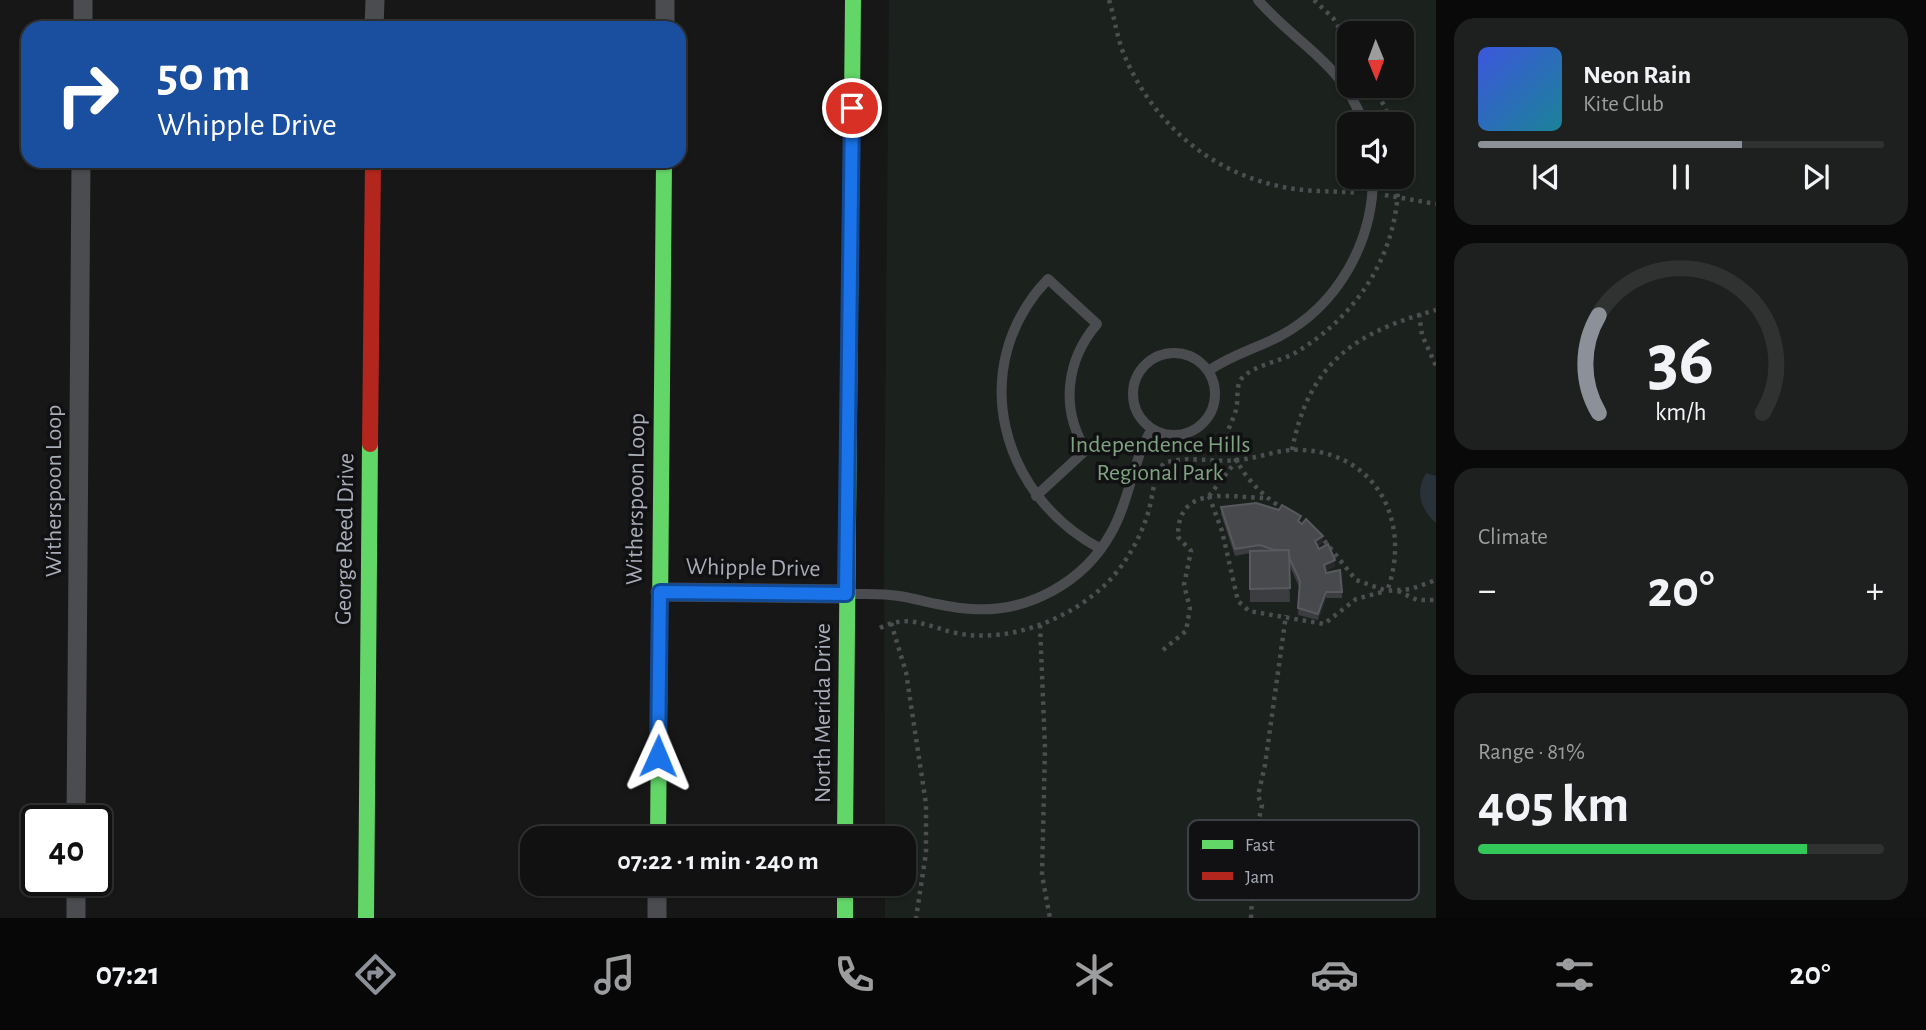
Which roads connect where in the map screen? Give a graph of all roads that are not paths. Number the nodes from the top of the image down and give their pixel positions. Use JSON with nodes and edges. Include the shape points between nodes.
{"nodes":[{"id":1,"x":83,"y":0,"type":"edge"},
{"id":2,"x":375,"y":0,"type":"edge"},
{"id":3,"x":665,"y":0,"type":"edge"},
{"id":4,"x":853,"y":0,"type":"edge"},
{"id":5,"x":1258,"y":0,"type":"edge"},
{"id":6,"x":82,"y":21,"type":"edge"},
{"id":7,"x":374,"y":21,"type":"edge"},
{"id":8,"x":665,"y":21,"type":"edge"},
{"id":9,"x":1359,"y":112,"type":"edge"},
{"id":10,"x":81,"y":168,"type":"edge"},
{"id":11,"x":373,"y":168,"type":"edge"},
{"id":12,"x":664,"y":168,"type":"edge"},
{"id":13,"x":1372,"y":189,"type":"edge"},
{"id":14,"x":1208,"y":371,"type":"junction"},
{"id":15,"x":1152,"y":429,"type":"junction"},
{"id":16,"x":1036,"y":496,"type":"junction"},
{"id":17,"x":1101,"y":549,"type":"junction"},
{"id":18,"x":660,"y":592,"type":"junction"},
{"id":19,"x":846,"y":594,"type":"junction"},
{"id":20,"x":76,"y":805,"type":"edge"},
{"id":21,"x":658,"y":826,"type":"edge"},
{"id":22,"x":845,"y":826,"type":"edge"},
{"id":23,"x":76,"y":896,"type":"edge"},
{"id":24,"x":657,"y":896,"type":"edge"},
{"id":25,"x":845,"y":896,"type":"edge"},
{"id":26,"x":76,"y":918,"type":"edge"},
{"id":27,"x":366,"y":918,"type":"edge"},
{"id":28,"x":657,"y":918,"type":"edge"},
{"id":29,"x":845,"y":918,"type":"edge"}],
"edges":[{"from":1,"to":6,"type":"street"},
{"from":2,"to":7,"type":"street"},
{"from":3,"to":8,"type":"street"},
{"from":4,"to":19,"type":"street","name":"North Merida Drive"},
{"from":5,"to":9,"type":"lane","via":[[1334,70]]},
{"from":10,"to":20,"type":"street","name":"Witherspoon Loop"},
{"from":11,"to":27,"type":"street","name":"George Reed Drive"},
{"from":12,"to":18,"type":"street","name":"Witherspoon Loop"},
{"from":13,"to":14,"type":"lane","via":[[1362,242],[1330,296],[1280,336],[1238,352]]},
{"from":14,"to":15,"type":"lane","via":[[1215,399],[1203,424],[1177,435]]},
{"from":14,"to":15,"type":"lane","via":[[1194,358],[1178,354],[1162,355],[1144,365],[1134,383],[1133,402]]},
{"from":15,"to":17,"type":"lane","via":[[1119,518]]},
{"from":16,"to":16,"type":"lane","via":[[1086,450],[1071,415],[1070,384],[1077,355],[1097,324],[1048,279],[1014,329],[1003,378],[1009,443]]},
{"from":16,"to":17,"type":"lane","via":[[1065,527]]},
{"from":17,"to":19,"type":"lane","via":[[1060,587],[1010,607],[971,609],[896,595]]},
{"from":18,"to":19,"type":"street","name":"Whipple Drive"},
{"from":18,"to":21,"type":"street","name":"Witherspoon Loop"},
{"from":19,"to":22,"type":"street","name":"North Merida Drive"},
{"from":23,"to":26,"type":"street"},
{"from":24,"to":28,"type":"street"},
{"from":25,"to":29,"type":"street"}]}
